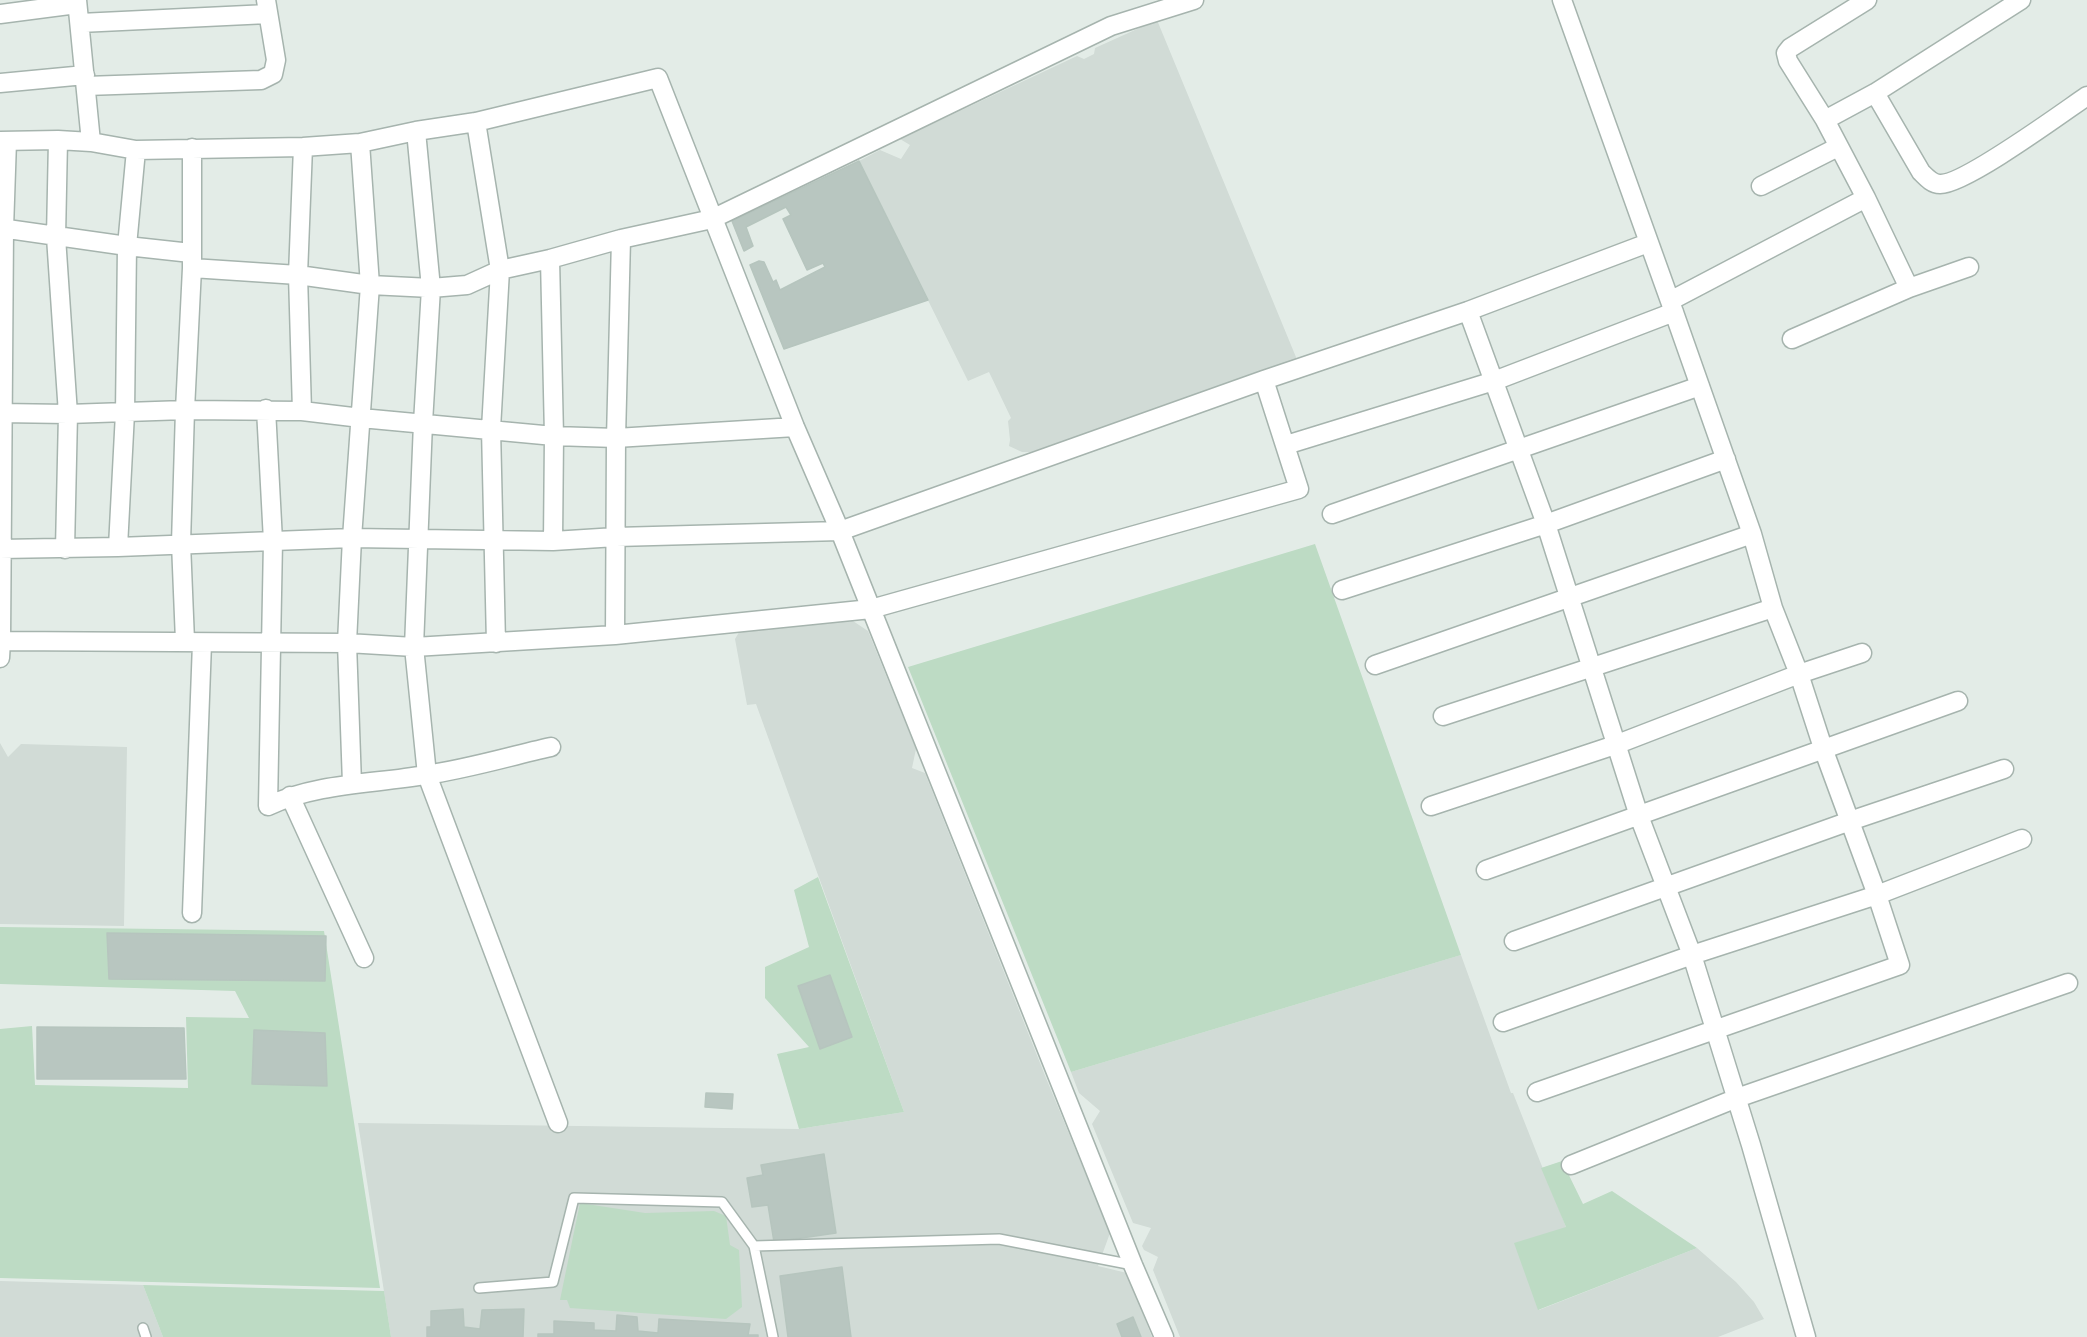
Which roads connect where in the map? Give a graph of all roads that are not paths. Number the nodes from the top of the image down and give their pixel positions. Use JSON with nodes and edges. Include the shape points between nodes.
{"nodes":[{"id":1,"x":1194,"y":0,"type":"edge"},
{"id":2,"x":1562,"y":0,"type":"edge"},
{"id":3,"x":1866,"y":0,"type":"edge"},
{"id":4,"x":2021,"y":0,"type":"edge"},
{"id":5,"x":77,"y":2,"type":"edge"},
{"id":6,"x":267,"y":7,"type":"edge"},
{"id":7,"x":0,"y":14,"type":"edge"},
{"id":8,"x":80,"y":23,"type":"junction"},
{"id":9,"x":86,"y":81,"type":"junction"},
{"id":10,"x":0,"y":83,"type":"edge"},
{"id":11,"x":1875,"y":93,"type":"junction"},
{"id":12,"x":2087,"y":96,"type":"edge"},
{"id":13,"x":1825,"y":120,"type":"junction"},
{"id":14,"x":476,"y":122,"type":"junction"},
{"id":15,"x":416,"y":131,"type":"junction"},
{"id":16,"x":58,"y":140,"type":"junction"},
{"id":17,"x":3,"y":141,"type":"edge"},
{"id":18,"x":92,"y":142,"type":"junction"},
{"id":19,"x":360,"y":144,"type":"junction"},
{"id":20,"x":303,"y":147,"type":"junction"},
{"id":21,"x":1838,"y":147,"type":"junction"},
{"id":22,"x":192,"y":148,"type":"junction"},
{"id":23,"x":136,"y":150,"type":"junction"},
{"id":24,"x":1761,"y":186,"type":"dead end"},
{"id":25,"x":1866,"y":198,"type":"junction"},
{"id":26,"x":712,"y":219,"type":"junction"},
{"id":27,"x":2,"y":228,"type":"edge"},
{"id":28,"x":56,"y":237,"type":"junction"},
{"id":29,"x":621,"y":239,"type":"junction"},
{"id":30,"x":1648,"y":243,"type":"junction"},
{"id":31,"x":127,"y":246,"type":"junction"},
{"id":32,"x":550,"y":259,"type":"junction"},
{"id":33,"x":192,"y":261,"type":"junction"},
{"id":34,"x":1969,"y":267,"type":"dead end"},
{"id":35,"x":500,"y":270,"type":"junction"},
{"id":36,"x":298,"y":275,"type":"junction"},
{"id":37,"x":370,"y":285,"type":"junction"},
{"id":38,"x":431,"y":288,"type":"junction"},
{"id":39,"x":1909,"y":288,"type":"junction"},
{"id":40,"x":1672,"y":306,"type":"junction"},
{"id":41,"x":1468,"y":311,"type":"junction"},
{"id":42,"x":1792,"y":339,"type":"dead end"},
{"id":43,"x":1264,"y":381,"type":"junction"},
{"id":44,"x":1494,"y":381,"type":"junction"},
{"id":45,"x":1700,"y":386,"type":"junction"},
{"id":46,"x":266,"y":409,"type":"junction"},
{"id":47,"x":185,"y":410,"type":"junction"},
{"id":48,"x":302,"y":411,"type":"junction"},
{"id":49,"x":2,"y":413,"type":"edge"},
{"id":50,"x":124,"y":413,"type":"junction"},
{"id":51,"x":68,"y":414,"type":"junction"},
{"id":52,"x":361,"y":418,"type":"junction"},
{"id":53,"x":423,"y":423,"type":"junction"},
{"id":54,"x":795,"y":427,"type":"junction"},
{"id":55,"x":491,"y":429,"type":"junction"},
{"id":56,"x":554,"y":436,"type":"junction"},
{"id":57,"x":616,"y":438,"type":"junction"},
{"id":58,"x":1286,"y":445,"type":"junction"},
{"id":59,"x":1518,"y":450,"type":"junction"},
{"id":60,"x":1726,"y":459,"type":"junction"},
{"id":61,"x":1332,"y":514,"type":"dead end"},
{"id":62,"x":1546,"y":524,"type":"junction"},
{"id":63,"x":840,"y":531,"type":"junction"},
{"id":64,"x":1752,"y":534,"type":"junction"},
{"id":65,"x":616,"y":537,"type":"junction"},
{"id":66,"x":352,"y":538,"type":"junction"},
{"id":67,"x":418,"y":538,"type":"junction"},
{"id":68,"x":493,"y":539,"type":"junction"},
{"id":69,"x":553,"y":541,"type":"junction"},
{"id":70,"x":273,"y":542,"type":"junction"},
{"id":71,"x":181,"y":543,"type":"junction"},
{"id":72,"x":118,"y":547,"type":"junction"},
{"id":73,"x":0,"y":549,"type":"edge"},
{"id":74,"x":65,"y":549,"type":"junction"},
{"id":75,"x":1342,"y":590,"type":"dead end"},
{"id":76,"x":1568,"y":599,"type":"junction"},
{"id":77,"x":1773,"y":608,"type":"junction"},
{"id":78,"x":871,"y":609,"type":"junction"},
{"id":79,"x":615,"y":635,"type":"junction"},
{"id":80,"x":1,"y":641,"type":"edge"},
{"id":81,"x":193,"y":642,"type":"junction"},
{"id":82,"x":272,"y":642,"type":"junction"},
{"id":83,"x":347,"y":642,"type":"junction"},
{"id":84,"x":496,"y":643,"type":"junction"},
{"id":85,"x":414,"y":647,"type":"junction"},
{"id":86,"x":1862,"y":653,"type":"dead end"},
{"id":87,"x":0,"y":658,"type":"edge"},
{"id":88,"x":1375,"y":665,"type":"dead end"},
{"id":89,"x":1592,"y":666,"type":"junction"},
{"id":90,"x":1799,"y":674,"type":"junction"},
{"id":91,"x":1958,"y":702,"type":"dead end"},
{"id":92,"x":1443,"y":716,"type":"dead end"},
{"id":93,"x":1616,"y":745,"type":"junction"},
{"id":94,"x":551,"y":747,"type":"dead end"},
{"id":95,"x":1824,"y":751,"type":"junction"},
{"id":96,"x":2004,"y":769,"type":"dead end"},
{"id":97,"x":427,"y":775,"type":"junction"},
{"id":98,"x":352,"y":784,"type":"junction"},
{"id":99,"x":290,"y":796,"type":"junction"},
{"id":100,"x":1431,"y":806,"type":"dead end"},
{"id":101,"x":1639,"y":816,"type":"junction"},
{"id":102,"x":1850,"y":821,"type":"junction"},
{"id":103,"x":2022,"y":839,"type":"dead end"},
{"id":104,"x":1486,"y":870,"type":"dead end"},
{"id":105,"x":1665,"y":886,"type":"junction"},
{"id":106,"x":1877,"y":895,"type":"junction"},
{"id":107,"x":192,"y":913,"type":"dead end"},
{"id":108,"x":1514,"y":941,"type":"dead end"},
{"id":109,"x":1692,"y":955,"type":"junction"},
{"id":110,"x":364,"y":958,"type":"dead end"},
{"id":111,"x":2068,"y":983,"type":"dead end"},
{"id":112,"x":1503,"y":1022,"type":"dead end"},
{"id":113,"x":1715,"y":1029,"type":"junction"},
{"id":114,"x":1537,"y":1092,"type":"dead end"},
{"id":115,"x":1737,"y":1098,"type":"junction"},
{"id":116,"x":558,"y":1123,"type":"dead end"},
{"id":117,"x":1571,"y":1165,"type":"dead end"},
{"id":118,"x":754,"y":1246,"type":"junction"},
{"id":119,"x":1133,"y":1265,"type":"junction"},
{"id":120,"x":479,"y":1288,"type":"dead end"},
{"id":121,"x":773,"y":1337,"type":"edge"},
{"id":122,"x":1164,"y":1337,"type":"edge"},
{"id":123,"x":1806,"y":1337,"type":"edge"}],
"edges":[{"from":1,"to":26,"type":"street","via":[[1111,26]]},
{"from":2,"to":30,"type":"street"},
{"from":3,"to":13,"type":"street","via":[[1786,53]]},
{"from":4,"to":11,"type":"street"},
{"from":5,"to":7,"type":"street"},
{"from":5,"to":8,"type":"street"},
{"from":6,"to":8,"type":"street"},
{"from":6,"to":9,"type":"street","via":[[276,60],[273,74],[261,80]]},
{"from":8,"to":9,"type":"street"},
{"from":9,"to":10,"type":"street"},
{"from":9,"to":18,"type":"street"},
{"from":11,"to":12,"type":"street","via":[[1921,172],[1939,184],[1990,161]]},
{"from":11,"to":13,"type":"street"},
{"from":13,"to":21,"type":"street"},
{"from":14,"to":15,"type":"street"},
{"from":14,"to":26,"type":"street","via":[[658,78]]},
{"from":14,"to":35,"type":"street"},
{"from":15,"to":19,"type":"street"},
{"from":15,"to":38,"type":"street"},
{"from":16,"to":17,"type":"street"},
{"from":16,"to":18,"type":"street"},
{"from":16,"to":28,"type":"street"},
{"from":17,"to":27,"type":"street"},
{"from":18,"to":23,"type":"street"},
{"from":19,"to":20,"type":"street"},
{"from":19,"to":37,"type":"street"},
{"from":20,"to":22,"type":"street"},
{"from":20,"to":36,"type":"street"},
{"from":21,"to":24,"type":"street"},
{"from":21,"to":25,"type":"street"},
{"from":22,"to":23,"type":"street"},
{"from":22,"to":33,"type":"street"},
{"from":23,"to":31,"type":"street"},
{"from":25,"to":39,"type":"street"},
{"from":25,"to":40,"type":"street"},
{"from":26,"to":29,"type":"street"},
{"from":26,"to":54,"type":"street"},
{"from":27,"to":28,"type":"street"},
{"from":27,"to":49,"type":"street"},
{"from":28,"to":31,"type":"street"},
{"from":28,"to":51,"type":"street"},
{"from":29,"to":32,"type":"street"},
{"from":29,"to":57,"type":"street"},
{"from":30,"to":40,"type":"street"},
{"from":30,"to":41,"type":"street"},
{"from":31,"to":33,"type":"street"},
{"from":31,"to":50,"type":"street"},
{"from":32,"to":35,"type":"street"},
{"from":32,"to":56,"type":"street"},
{"from":33,"to":36,"type":"street"},
{"from":33,"to":47,"type":"street"},
{"from":34,"to":39,"type":"street"},
{"from":35,"to":38,"type":"street","via":[[467,285]]},
{"from":35,"to":55,"type":"street"},
{"from":36,"to":37,"type":"street"},
{"from":36,"to":48,"type":"street"},
{"from":37,"to":38,"type":"street"},
{"from":37,"to":52,"type":"street"},
{"from":38,"to":53,"type":"street"},
{"from":39,"to":42,"type":"street"},
{"from":40,"to":44,"type":"street"},
{"from":40,"to":45,"type":"street"},
{"from":41,"to":43,"type":"street"},
{"from":41,"to":44,"type":"street"},
{"from":43,"to":58,"type":"street"},
{"from":43,"to":63,"type":"street"},
{"from":44,"to":58,"type":"street"},
{"from":44,"to":59,"type":"street"},
{"from":45,"to":59,"type":"street"},
{"from":45,"to":60,"type":"street"},
{"from":46,"to":47,"type":"street"},
{"from":46,"to":48,"type":"street"},
{"from":46,"to":70,"type":"street"},
{"from":47,"to":50,"type":"street"},
{"from":47,"to":71,"type":"street"},
{"from":48,"to":52,"type":"street"},
{"from":49,"to":51,"type":"street"},
{"from":49,"to":73,"type":"street"},
{"from":50,"to":51,"type":"street"},
{"from":50,"to":72,"type":"street"},
{"from":51,"to":74,"type":"street"},
{"from":52,"to":53,"type":"street"},
{"from":52,"to":66,"type":"street"},
{"from":53,"to":55,"type":"street"},
{"from":53,"to":67,"type":"street"},
{"from":54,"to":57,"type":"street"},
{"from":54,"to":63,"type":"street"},
{"from":55,"to":56,"type":"street"},
{"from":55,"to":68,"type":"street"},
{"from":56,"to":57,"type":"street"},
{"from":56,"to":69,"type":"street"},
{"from":57,"to":65,"type":"street"},
{"from":58,"to":78,"type":"street","via":[[1299,489]]},
{"from":59,"to":61,"type":"street"},
{"from":59,"to":62,"type":"street"},
{"from":60,"to":62,"type":"street"},
{"from":60,"to":64,"type":"street"},
{"from":62,"to":75,"type":"street"},
{"from":62,"to":76,"type":"street"},
{"from":63,"to":65,"type":"street"},
{"from":63,"to":78,"type":"street"},
{"from":64,"to":76,"type":"street"},
{"from":64,"to":77,"type":"street"},
{"from":65,"to":69,"type":"street"},
{"from":65,"to":79,"type":"street"},
{"from":66,"to":67,"type":"street"},
{"from":66,"to":70,"type":"street"},
{"from":66,"to":83,"type":"street"},
{"from":67,"to":68,"type":"street"},
{"from":67,"to":85,"type":"street"},
{"from":68,"to":69,"type":"street"},
{"from":68,"to":84,"type":"street"},
{"from":70,"to":71,"type":"street"},
{"from":70,"to":82,"type":"street"},
{"from":71,"to":72,"type":"street"},
{"from":71,"to":81,"type":"street"},
{"from":72,"to":74,"type":"street"},
{"from":73,"to":74,"type":"street"},
{"from":73,"to":80,"type":"street"},
{"from":76,"to":88,"type":"street"},
{"from":76,"to":89,"type":"street"},
{"from":77,"to":89,"type":"street"},
{"from":77,"to":90,"type":"street"},
{"from":78,"to":79,"type":"street"},
{"from":78,"to":119,"type":"street"},
{"from":79,"to":84,"type":"street"},
{"from":80,"to":81,"type":"street"},
{"from":80,"to":87,"type":"street"},
{"from":81,"to":82,"type":"street"},
{"from":81,"to":107,"type":"street"},
{"from":82,"to":83,"type":"street"},
{"from":82,"to":99,"type":"street","via":[[268,806]]},
{"from":83,"to":85,"type":"street"},
{"from":83,"to":98,"type":"street"},
{"from":84,"to":85,"type":"street"},
{"from":85,"to":97,"type":"street"},
{"from":86,"to":90,"type":"street"},
{"from":89,"to":92,"type":"street"},
{"from":89,"to":93,"type":"street"},
{"from":90,"to":93,"type":"street"},
{"from":90,"to":95,"type":"street"},
{"from":91,"to":95,"type":"street"},
{"from":93,"to":100,"type":"street"},
{"from":93,"to":101,"type":"street"},
{"from":94,"to":97,"type":"street"},
{"from":95,"to":101,"type":"street"},
{"from":95,"to":102,"type":"street"},
{"from":96,"to":102,"type":"street"},
{"from":97,"to":98,"type":"street"},
{"from":97,"to":116,"type":"street"},
{"from":98,"to":99,"type":"street"},
{"from":99,"to":110,"type":"street"},
{"from":101,"to":104,"type":"street"},
{"from":101,"to":105,"type":"street"},
{"from":102,"to":105,"type":"street"},
{"from":102,"to":106,"type":"street"},
{"from":103,"to":106,"type":"street"},
{"from":105,"to":108,"type":"street"},
{"from":105,"to":109,"type":"street"},
{"from":106,"to":109,"type":"street"},
{"from":106,"to":113,"type":"street","via":[[1900,965]]},
{"from":109,"to":112,"type":"street"},
{"from":109,"to":113,"type":"street"},
{"from":111,"to":115,"type":"street"},
{"from":113,"to":114,"type":"street"},
{"from":113,"to":115,"type":"street"},
{"from":115,"to":117,"type":"street"},
{"from":115,"to":123,"type":"street"},
{"from":118,"to":119,"type":"lane","via":[[999,1239]]},
{"from":118,"to":120,"type":"lane","via":[[722,1202],[574,1198],[553,1282]]},
{"from":118,"to":121,"type":"lane"},
{"from":119,"to":122,"type":"street"}]}
